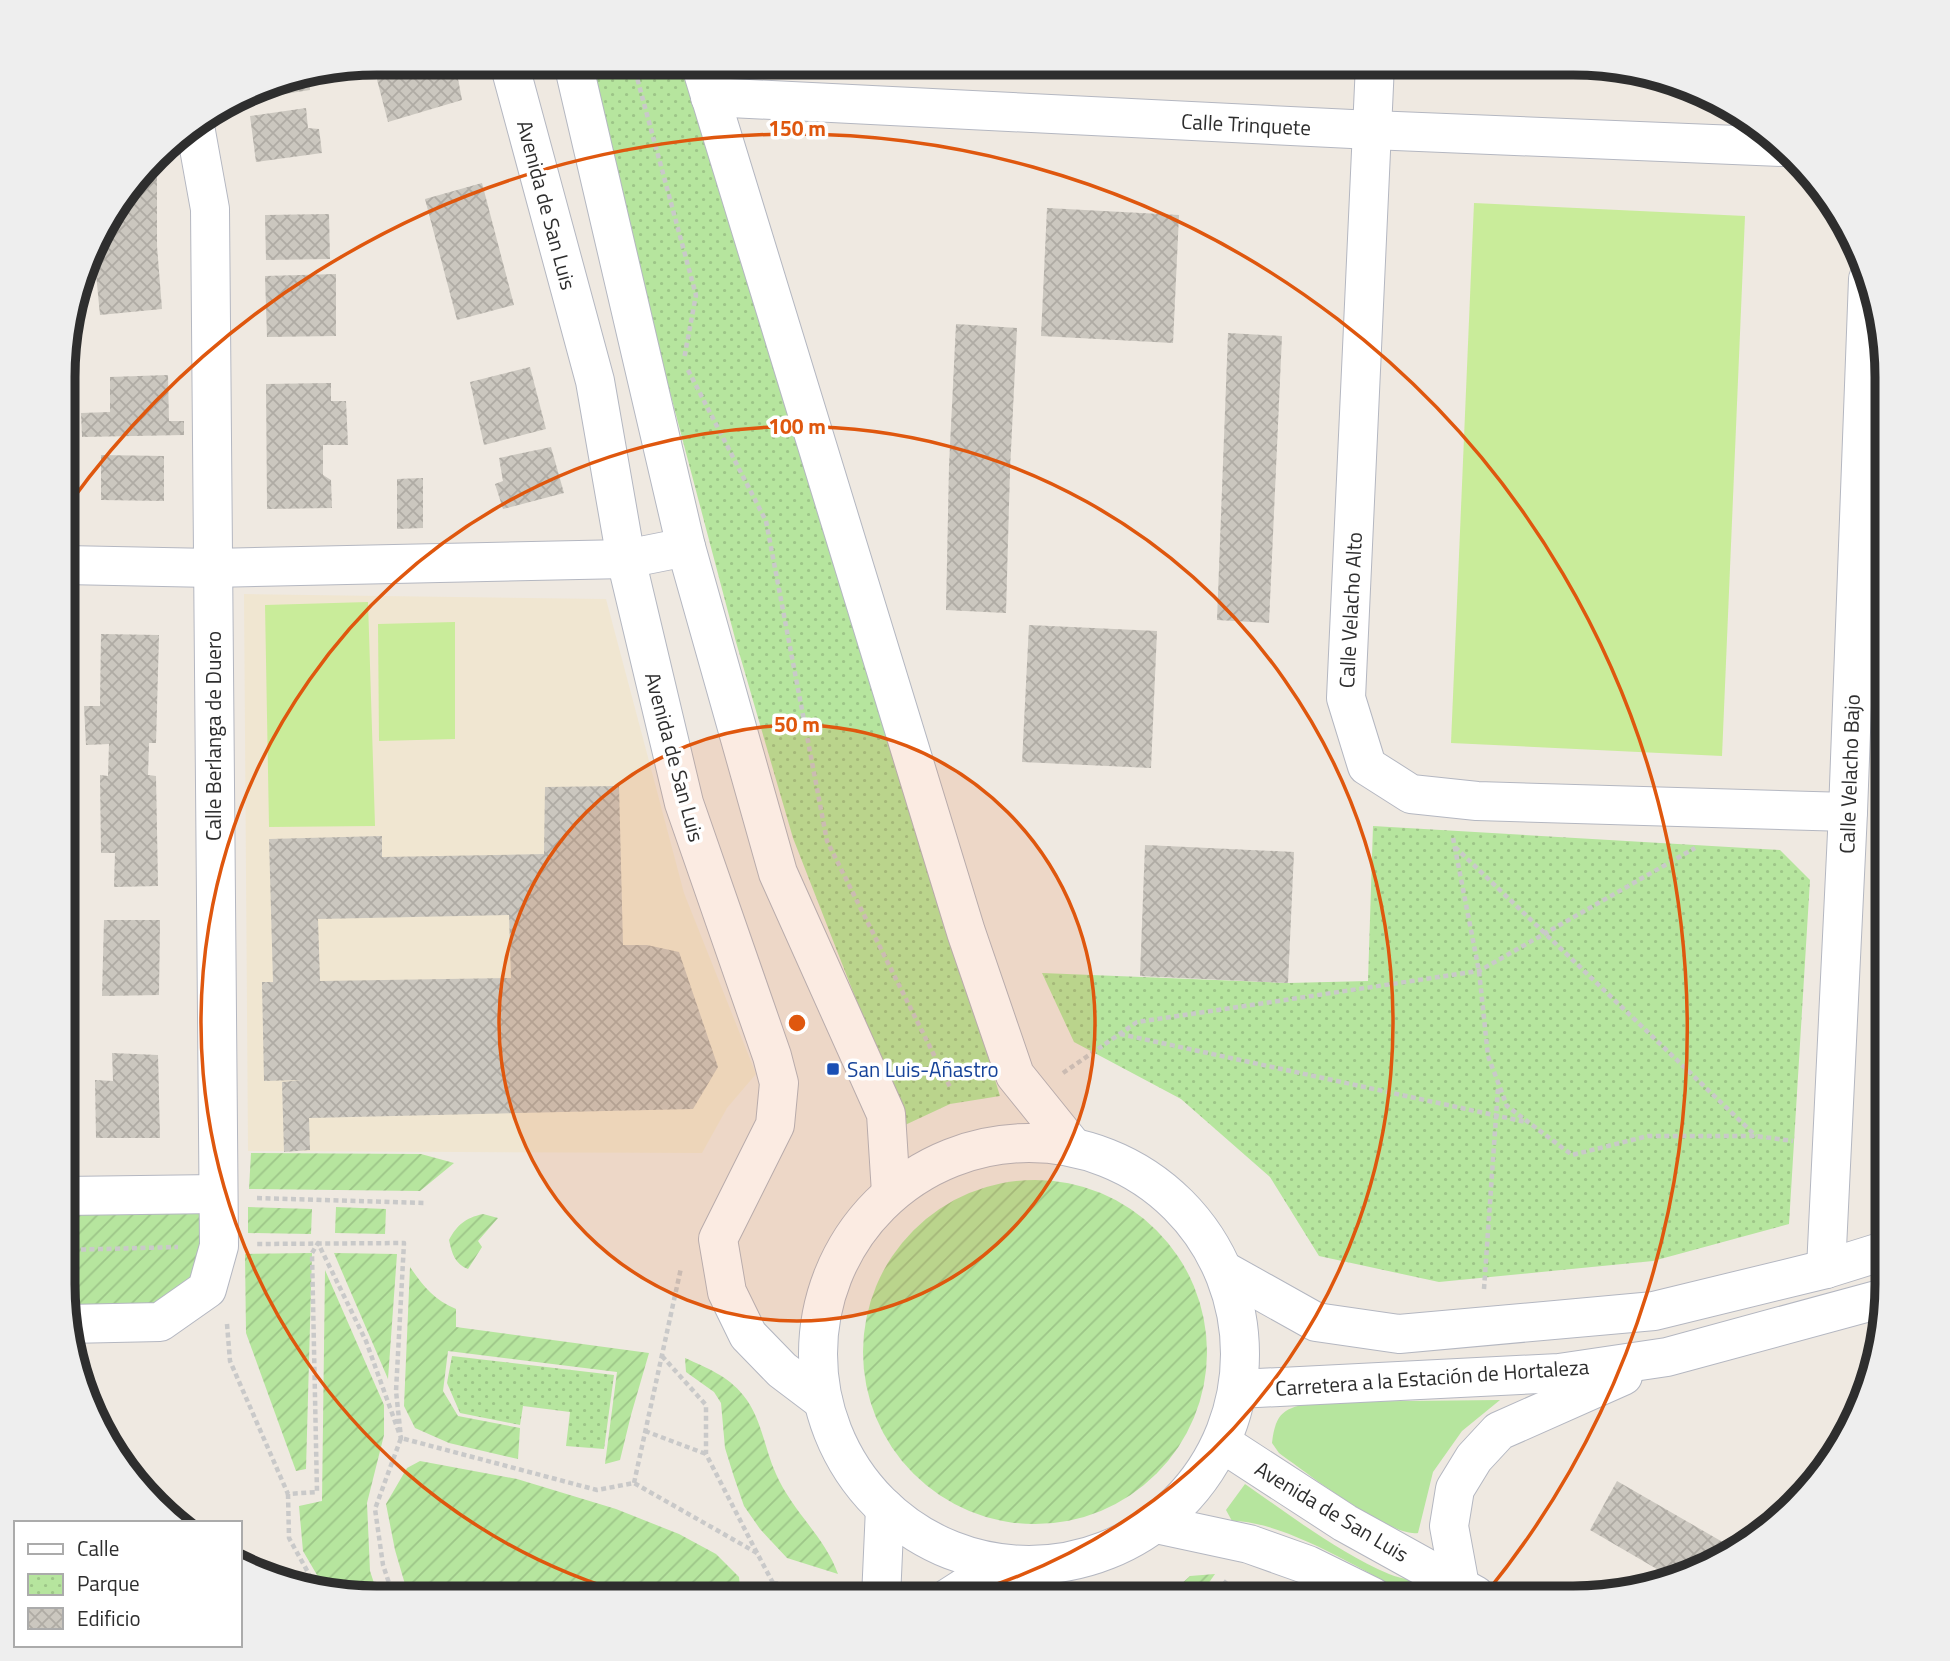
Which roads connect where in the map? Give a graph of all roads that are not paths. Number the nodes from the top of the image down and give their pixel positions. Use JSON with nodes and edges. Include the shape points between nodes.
{"nodes":[{"id":1,"x":512,"y":75,"type":"edge"},
{"id":2,"x":576,"y":75,"type":"edge"},
{"id":3,"x":1375,"y":75,"type":"edge"},
{"id":4,"x":705,"y":80,"type":"edge"},
{"id":5,"x":1372,"y":131,"type":"junction"},
{"id":6,"x":197,"y":135,"type":"edge"},
{"id":7,"x":1767,"y":146,"type":"edge"},
{"id":8,"x":1867,"y":310,"type":"edge"},
{"id":9,"x":685,"y":547,"type":"junction"},
{"id":10,"x":626,"y":559,"type":"junction"},
{"id":11,"x":75,"y":565,"type":"edge"},
{"id":12,"x":212,"y":568,"type":"junction"},
{"id":13,"x":1848,"y":812,"type":"junction"},
{"id":14,"x":1073,"y":1147,"type":"junction"},
{"id":15,"x":891,"y":1193,"type":"junction"},
{"id":16,"x":217,"y":1195,"type":"junction"},
{"id":17,"x":75,"y":1196,"type":"edge"},
{"id":18,"x":1875,"y":1254,"type":"edge"},
{"id":19,"x":1826,"y":1269,"type":"junction"},
{"id":20,"x":1223,"y":1270,"type":"junction"},
{"id":21,"x":1874,"y":1301,"type":"edge"},
{"id":22,"x":78,"y":1324,"type":"edge"},
{"id":23,"x":1667,"y":1357,"type":"junction"},
{"id":24,"x":1238,"y":1389,"type":"junction"},
{"id":25,"x":823,"y":1401,"type":"junction"},
{"id":26,"x":1222,"y":1443,"type":"junction"},
{"id":27,"x":885,"y":1508,"type":"junction"},
{"id":28,"x":1156,"y":1524,"type":"junction"},
{"id":29,"x":1001,"y":1564,"type":"junction"},
{"id":30,"x":881,"y":1586,"type":"edge"},
{"id":31,"x":967,"y":1586,"type":"edge"},
{"id":32,"x":1351,"y":1586,"type":"edge"},
{"id":33,"x":1459,"y":1586,"type":"edge"},
{"id":34,"x":1468,"y":1586,"type":"edge"}],
"edges":[{"from":1,"to":10,"type":"street","name":"Avenida de San Luis","via":[[595,381]]},
{"from":2,"to":9,"type":"street"},
{"from":3,"to":5,"type":"street","name":"Calle Velacho Alto"},
{"from":4,"to":5,"type":"street","name":"Calle Trinquete"},
{"from":4,"to":14,"type":"street","via":[[966,932],[1015,1075]]},
{"from":5,"to":7,"type":"street","name":"Calle Trinquete"},
{"from":5,"to":13,"type":"street","name":"Calle Velacho Alto","via":[[1346,698],[1367,766],[1411,794],[1490,802]]},
{"from":6,"to":12,"type":"street","name":"Calle Berlanga de Duero","via":[[210,209]]},
{"from":8,"to":13,"type":"street","name":"Calle Velacho Bajo"},
{"from":9,"to":10,"type":"street"},
{"from":9,"to":15,"type":"street","via":[[778,873],[886,1114]]},
{"from":10,"to":12,"type":"street"},
{"from":10,"to":25,"type":"street","name":"Avenida de San Luis","via":[[684,803],[779,1083],[775,1125],[718,1239],[727,1292],[748,1335],[782,1370]]},
{"from":11,"to":12,"type":"street"},
{"from":12,"to":16,"type":"street","name":"Calle Berlanga de Duero"},
{"from":13,"to":19,"type":"street","name":"Calle Velacho Bajo"},
{"from":14,"to":15,"type":"street","via":[[1021,1142],[985,1146],[930,1166]]},
{"from":14,"to":20,"type":"street","via":[[1112,1159],[1151,1181],[1185,1211],[1206,1237]]},
{"from":15,"to":25,"type":"street","via":[[864,1220],[829,1284],[822,1309],[819,1380]]},
{"from":16,"to":17,"type":"street"},
{"from":16,"to":22,"type":"street","name":"Calle Berlanga de Duero","via":[[232,1245],[207,1289],[160,1322]]},
{"from":18,"to":19,"type":"street"},
{"from":19,"to":20,"type":"street","via":[[1654,1311],[1399,1334],[1316,1322]]},
{"from":20,"to":24,"type":"street","via":[[1241,1334]]},
{"from":21,"to":23,"type":"street","name":"Carretera a la Estación de Hortaleza"},
{"from":23,"to":24,"type":"street","name":"Carretera a la Estación de Hortaleza","via":[[1559,1373]]},
{"from":23,"to":34,"type":"street","name":"Carretera a la Estación de Hortaleza","via":[[1499,1431],[1474,1458],[1455,1489],[1449,1526]]},
{"from":24,"to":26,"type":"street"},
{"from":25,"to":27,"type":"street","via":[[842,1452]]},
{"from":26,"to":28,"type":"street","via":[[1185,1498]]},
{"from":26,"to":33,"type":"street","name":"Avenida de San Luis","via":[[1345,1523]]},
{"from":27,"to":29,"type":"street","via":[[916,1533],[951,1551]]},
{"from":27,"to":30,"type":"street"},
{"from":28,"to":29,"type":"street","via":[[1117,1547],[1072,1562]]},
{"from":28,"to":32,"type":"street","via":[[1249,1544]]},
{"from":29,"to":31,"type":"street"}]}
